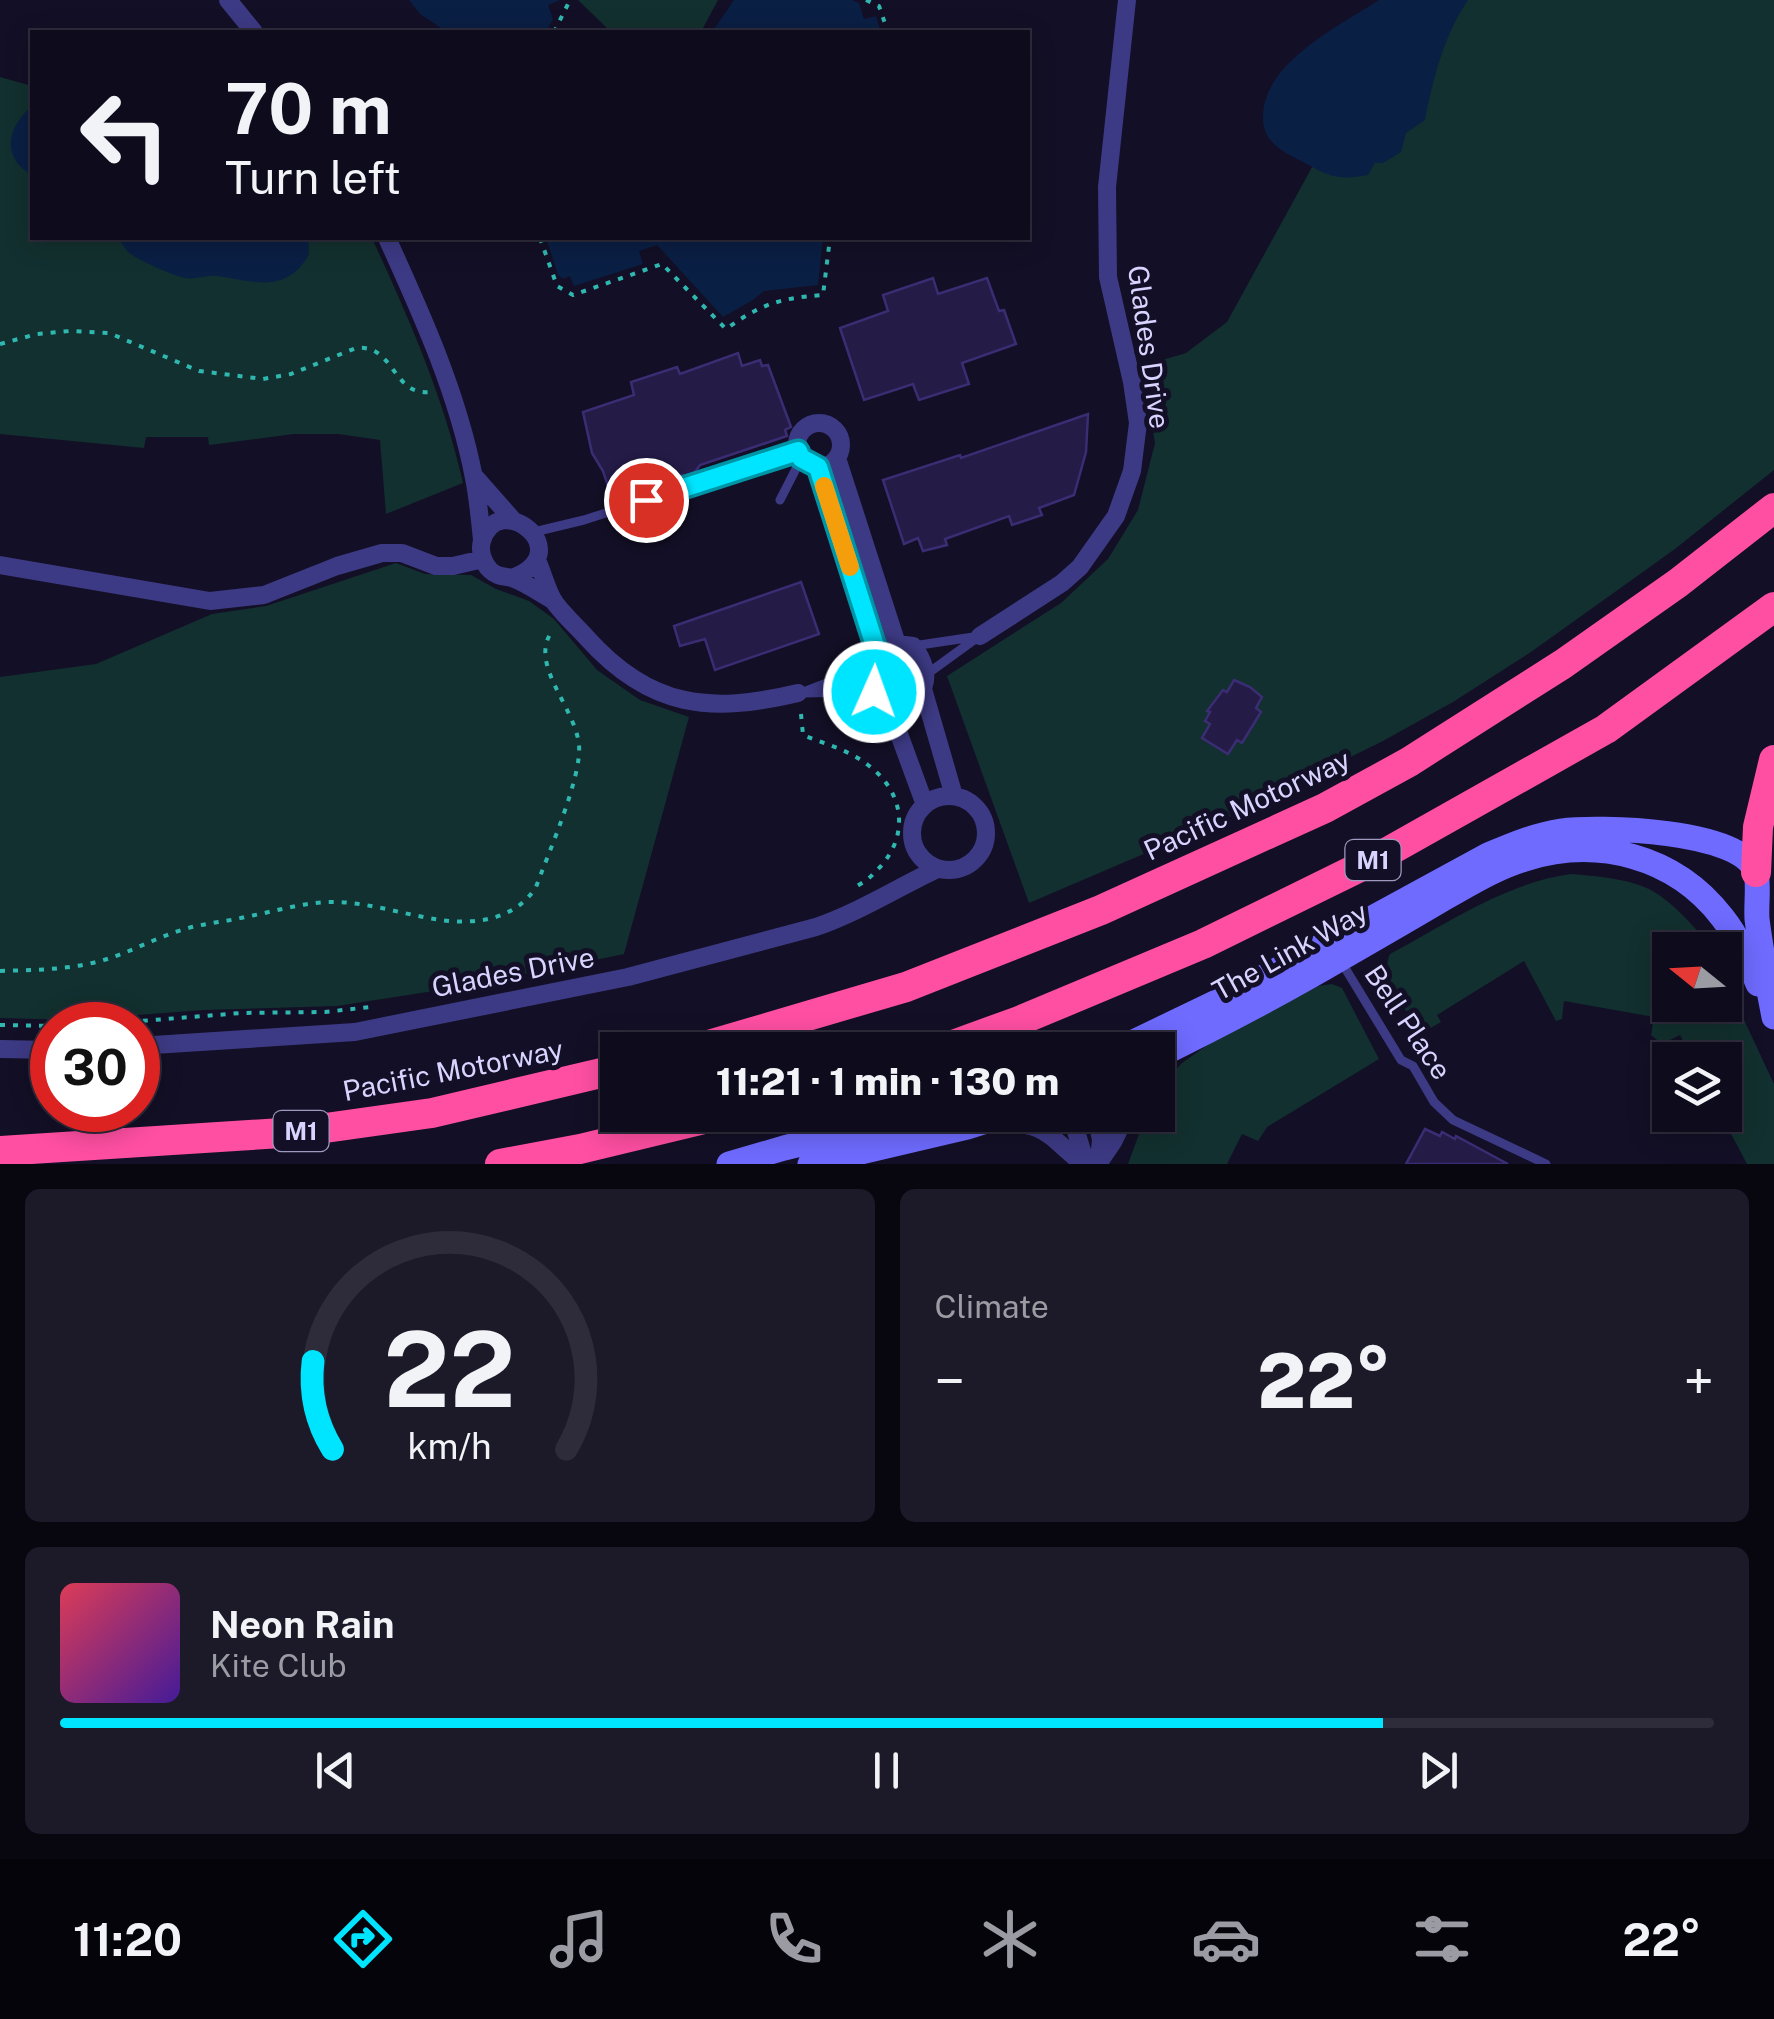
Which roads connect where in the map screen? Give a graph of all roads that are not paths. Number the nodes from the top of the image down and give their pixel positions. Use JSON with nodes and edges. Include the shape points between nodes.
{"nodes":[{"id":1,"x":228,"y":0,"type":"edge"},
{"id":2,"x":1127,"y":0,"type":"edge"},
{"id":3,"x":252,"y":30,"type":"edge"},
{"id":4,"x":389,"y":240,"type":"edge"},
{"id":5,"x":799,"y":455,"type":"junction"},
{"id":6,"x":837,"y":458,"type":"junction"},
{"id":7,"x":818,"y":467,"type":"junction"},
{"id":8,"x":474,"y":477,"type":"junction"},
{"id":9,"x":780,"y":500,"type":"dead end"},
{"id":10,"x":1774,"y":508,"type":"edge"},
{"id":11,"x":512,"y":520,"type":"junction"},
{"id":12,"x":534,"y":532,"type":"junction"},
{"id":13,"x":482,"y":540,"type":"junction"},
{"id":14,"x":482,"y":559,"type":"junction"},
{"id":15,"x":537,"y":560,"type":"junction"},
{"id":16,"x":0,"y":566,"type":"edge"},
{"id":17,"x":512,"y":578,"type":"junction"},
{"id":18,"x":554,"y":600,"type":"junction"},
{"id":19,"x":1774,"y":607,"type":"edge"},
{"id":20,"x":980,"y":636,"type":"junction"},
{"id":21,"x":905,"y":645,"type":"junction"},
{"id":22,"x":873,"y":660,"type":"junction"},
{"id":23,"x":925,"y":682,"type":"junction"},
{"id":24,"x":798,"y":694,"type":"junction"},
{"id":25,"x":881,"y":698,"type":"junction"},
{"id":26,"x":1774,"y":760,"type":"edge"},
{"id":27,"x":954,"y":796,"type":"junction"},
{"id":28,"x":925,"y":804,"type":"junction"},
{"id":29,"x":917,"y":852,"type":"junction"},
{"id":30,"x":937,"y":869,"type":"junction"},
{"id":31,"x":1756,"y":872,"type":"junction"},
{"id":32,"x":887,"y":893,"type":"junction"},
{"id":33,"x":1343,"y":949,"type":"junction"},
{"id":34,"x":1774,"y":1019,"type":"edge"},
{"id":35,"x":753,"y":1032,"type":"edge"},
{"id":36,"x":986,"y":1032,"type":"edge"},
{"id":37,"x":1155,"y":1032,"type":"edge"},
{"id":38,"x":1192,"y":1039,"type":"junction"},
{"id":39,"x":160,"y":1045,"type":"edge"},
{"id":40,"x":1175,"y":1048,"type":"edge"},
{"id":41,"x":0,"y":1049,"type":"edge"},
{"id":42,"x":30,"y":1050,"type":"edge"},
{"id":43,"x":1175,"y":1054,"type":"edge"},
{"id":44,"x":600,"y":1073,"type":"edge"},
{"id":45,"x":650,"y":1132,"type":"edge"},
{"id":46,"x":849,"y":1132,"type":"edge"},
{"id":47,"x":941,"y":1132,"type":"edge"},
{"id":48,"x":1047,"y":1132,"type":"edge"},
{"id":49,"x":1077,"y":1132,"type":"edge"},
{"id":50,"x":1099,"y":1132,"type":"edge"},
{"id":51,"x":1118,"y":1132,"type":"edge"},
{"id":52,"x":0,"y":1151,"type":"edge"},
{"id":53,"x":500,"y":1164,"type":"edge"},
{"id":54,"x":729,"y":1164,"type":"edge"},
{"id":55,"x":810,"y":1164,"type":"edge"},
{"id":56,"x":1085,"y":1164,"type":"edge"},
{"id":57,"x":1098,"y":1164,"type":"edge"},
{"id":58,"x":1546,"y":1164,"type":"edge"}],
"edges":[{"from":1,"to":3,"type":"street"},
{"from":2,"to":20,"type":"street","name":"Glades Drive","via":[[1107,186],[1108,277],[1138,423],[1132,471],[1116,516],[1080,567]]},
{"from":4,"to":8,"type":"street","via":[[449,386]]},
{"from":5,"to":6,"type":"street","name":"Glades Drive","via":[[803,430],[824,423],[840,438]]},
{"from":5,"to":7,"type":"street"},
{"from":5,"to":9,"type":"lane"},
{"from":5,"to":12,"type":"lane"},
{"from":6,"to":7,"type":"street"},
{"from":6,"to":21,"type":"street","name":"Glades Drive"},
{"from":7,"to":22,"type":"street"},
{"from":8,"to":11,"type":"street"},
{"from":8,"to":13,"type":"street"},
{"from":10,"to":35,"type":"highway","name":"Pacific Motorway","number":"M1","via":[[1563,664],[1325,808],[1101,910],[906,987]]},
{"from":11,"to":12,"type":"street"},
{"from":11,"to":13,"type":"street","via":[[494,524]]},
{"from":12,"to":15,"type":"street","name":"Glades Drive"},
{"from":13,"to":14,"type":"street"},
{"from":14,"to":16,"type":"street","via":[[436,566],[382,553],[264,595],[210,601]]},
{"from":14,"to":17,"type":"street","name":"Glades Drive","via":[[489,570]]},
{"from":15,"to":17,"type":"street"},
{"from":15,"to":18,"type":"street","name":"Glades Drive"},
{"from":17,"to":18,"type":"street","name":"Glades Drive"},
{"from":18,"to":24,"type":"street","name":"Glades Drive","via":[[609,662],[656,692],[712,705]]},
{"from":19,"to":36,"type":"highway","number":"M1","via":[[1606,728],[1368,863],[1185,952]]},
{"from":20,"to":21,"type":"lane","name":"Glades Drive"},
{"from":20,"to":23,"type":"lane","name":"Glades Drive"},
{"from":21,"to":22,"type":"street","name":"Glades Drive","via":[[886,646]]},
{"from":21,"to":23,"type":"street","name":"Glades Drive","via":[[923,659]]},
{"from":22,"to":24,"type":"lane","name":"Glades Drive"},
{"from":22,"to":25,"type":"street","via":[[868,680]]},
{"from":23,"to":25,"type":"street","name":"Glades Drive","via":[[909,701]]},
{"from":23,"to":27,"type":"street","name":"Glades Drive"},
{"from":24,"to":25,"type":"lane","name":"Glades Drive"},
{"from":25,"to":28,"type":"street"},
{"from":26,"to":31,"type":"highway"},
{"from":27,"to":28,"type":"street"},
{"from":27,"to":30,"type":"street","name":"Glades Drive","via":[[980,812],[985,842],[967,866]]},
{"from":28,"to":29,"type":"street","name":"Glades Drive","via":[[912,827]]},
{"from":29,"to":30,"type":"street"},
{"from":29,"to":32,"type":"street","name":"Glades Drive"},
{"from":30,"to":32,"type":"street","name":"Glades Drive"},
{"from":31,"to":33,"type":"main road","via":[[1730,851],[1673,833],[1563,831],[1488,855]]},
{"from":31,"to":34,"type":"main road","name":"The Link Way"},
{"from":32,"to":39,"type":"street","name":"Glades Drive","via":[[816,927],[608,981],[355,1032]]},
{"from":33,"to":34,"type":"main road","name":"The Link Way","via":[[1522,859],[1570,849],[1621,852],[1674,874],[1716,910]]},
{"from":33,"to":37,"type":"main road"},
{"from":33,"to":38,"type":"main road","name":"The Link Way"},
{"from":33,"to":58,"type":"lane","name":"Bell Place","via":[[1401,1060],[1413,1066],[1434,1102],[1452,1120]]},
{"from":38,"to":40,"type":"main road","name":"The Link Way"},
{"from":38,"to":43,"type":"street"},
{"from":41,"to":42,"type":"street"},
{"from":44,"to":52,"type":"highway","name":"Pacific Motorway","number":"M1","via":[[432,1113],[297,1132]]},
{"from":45,"to":53,"type":"highway"},
{"from":46,"to":54,"type":"main road"},
{"from":47,"to":55,"type":"main road"},
{"from":48,"to":56,"type":"street"},
{"from":49,"to":56,"type":"street"},
{"from":50,"to":57,"type":"street"},
{"from":51,"to":57,"type":"street"}]}
